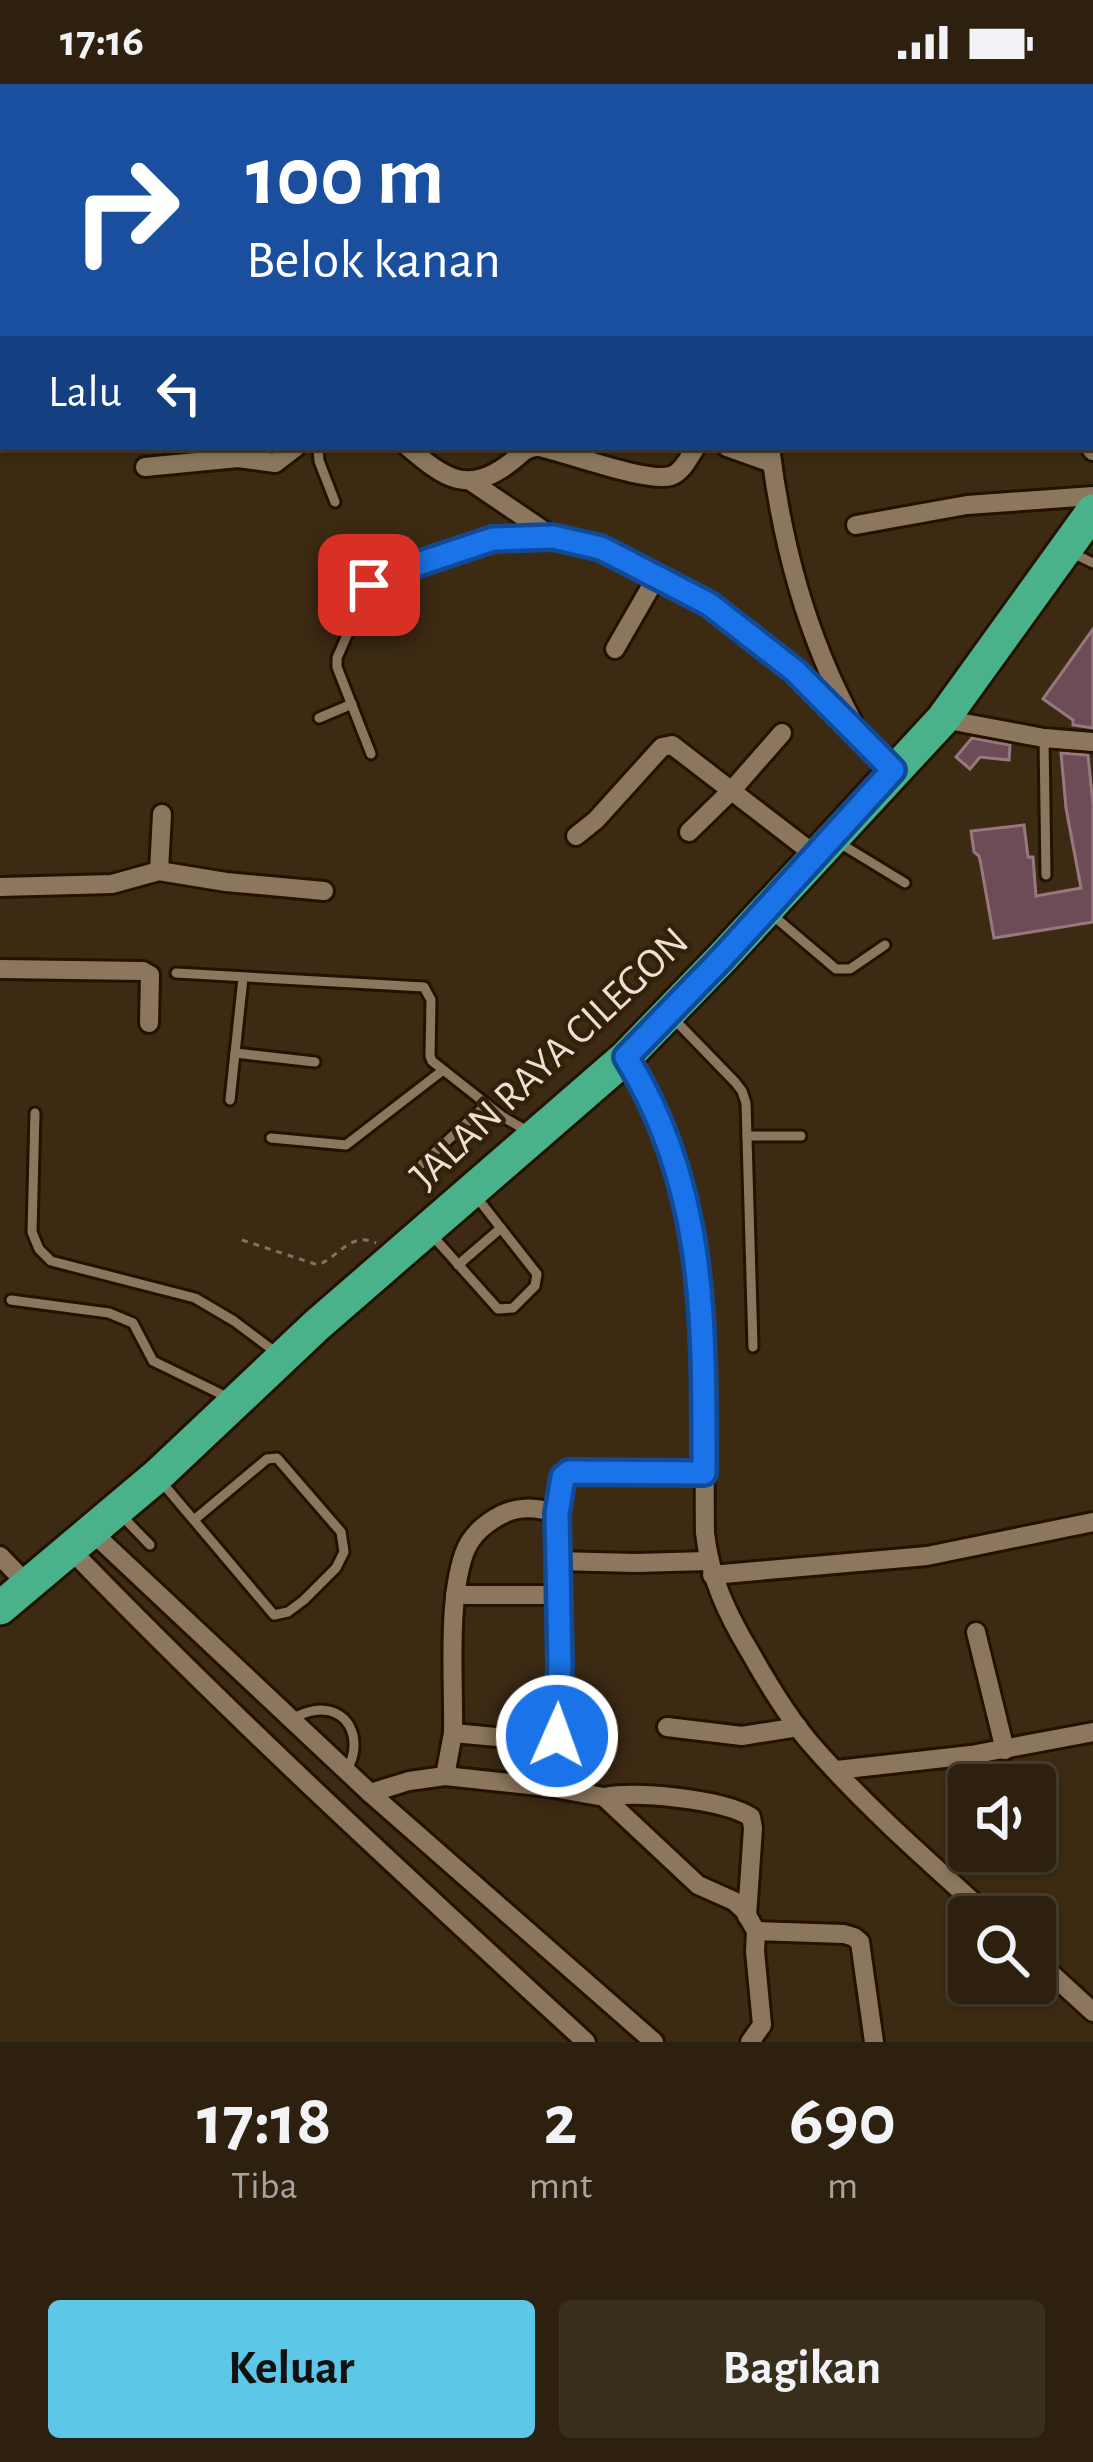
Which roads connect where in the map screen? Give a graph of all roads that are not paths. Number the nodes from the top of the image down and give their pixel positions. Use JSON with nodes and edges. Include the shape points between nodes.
{"nodes":[{"id":1,"x":292,"y":450,"type":"edge"},
{"id":2,"x":318,"y":450,"type":"edge"},
{"id":3,"x":412,"y":450,"type":"edge"},
{"id":4,"x":524,"y":450,"type":"edge"},
{"id":5,"x":548,"y":450,"type":"edge"},
{"id":6,"x":694,"y":450,"type":"edge"},
{"id":7,"x":771,"y":455,"type":"edge"},
{"id":8,"x":145,"y":467,"type":"dead end"},
{"id":9,"x":472,"y":482,"type":"junction"},
{"id":10,"x":1093,"y":496,"type":"edge"},
{"id":11,"x":335,"y":502,"type":"dead end"},
{"id":12,"x":1093,"y":512,"type":"edge"},
{"id":13,"x":856,"y":524,"type":"dead end"},
{"id":14,"x":553,"y":537,"type":"junction"},
{"id":15,"x":1079,"y":556,"type":"edge"},
{"id":16,"x":657,"y":576,"type":"junction"},
{"id":17,"x":615,"y":649,"type":"dead end"},
{"id":18,"x":352,"y":704,"type":"junction"},
{"id":19,"x":319,"y":718,"type":"dead end"},
{"id":20,"x":943,"y":719,"type":"junction"},
{"id":21,"x":782,"y":733,"type":"dead end"},
{"id":22,"x":860,"y":737,"type":"junction"},
{"id":23,"x":1044,"y":738,"type":"junction"},
{"id":24,"x":1093,"y":742,"type":"edge"},
{"id":25,"x":371,"y":754,"type":"dead end"},
{"id":26,"x":893,"y":770,"type":"junction"},
{"id":27,"x":733,"y":789,"type":"junction"},
{"id":28,"x":162,"y":814,"type":"dead end"},
{"id":29,"x":689,"y":832,"type":"dead end"},
{"id":30,"x":576,"y":836,"type":"dead end"},
{"id":31,"x":823,"y":846,"type":"junction"},
{"id":32,"x":159,"y":871,"type":"junction"},
{"id":33,"x":1046,"y":875,"type":"dead end"},
{"id":34,"x":905,"y":883,"type":"dead end"},
{"id":35,"x":0,"y":887,"type":"edge"},
{"id":36,"x":324,"y":891,"type":"dead end"},
{"id":37,"x":766,"y":910,"type":"junction"},
{"id":38,"x":885,"y":945,"type":"dead end"},
{"id":39,"x":0,"y":969,"type":"edge"},
{"id":40,"x":176,"y":973,"type":"dead end"},
{"id":41,"x":244,"y":979,"type":"junction"},
{"id":42,"x":669,"y":1012,"type":"junction"},
{"id":43,"x":149,"y":1023,"type":"dead end"},
{"id":44,"x":235,"y":1053,"type":"junction"},
{"id":45,"x":626,"y":1057,"type":"junction"},
{"id":46,"x":315,"y":1062,"type":"dead end"},
{"id":47,"x":442,"y":1071,"type":"junction"},
{"id":48,"x":230,"y":1100,"type":"dead end"},
{"id":49,"x":487,"y":1104,"type":"junction"},
{"id":50,"x":35,"y":1113,"type":"dead end"},
{"id":51,"x":536,"y":1136,"type":"junction"},
{"id":52,"x":747,"y":1136,"type":"junction"},
{"id":53,"x":801,"y":1136,"type":"dead end"},
{"id":54,"x":271,"y":1138,"type":"dead end"},
{"id":55,"x":422,"y":1164,"type":"dead end"},
{"id":56,"x":472,"y":1191,"type":"junction"},
{"id":57,"x":501,"y":1228,"type":"junction"},
{"id":58,"x":427,"y":1230,"type":"junction"},
{"id":59,"x":458,"y":1265,"type":"junction"},
{"id":60,"x":11,"y":1300,"type":"dead end"},
{"id":61,"x":753,"y":1347,"type":"dead end"},
{"id":62,"x":283,"y":1357,"type":"junction"},
{"id":63,"x":235,"y":1402,"type":"junction"},
{"id":64,"x":704,"y":1473,"type":"junction"},
{"id":65,"x":157,"y":1476,"type":"junction"},
{"id":66,"x":557,"y":1514,"type":"junction"},
{"id":67,"x":194,"y":1520,"type":"junction"},
{"id":68,"x":1093,"y":1522,"type":"edge"},
{"id":69,"x":92,"y":1530,"type":"junction"},
{"id":70,"x":150,"y":1545,"type":"dead end"},
{"id":71,"x":0,"y":1556,"type":"edge"},
{"id":72,"x":556,"y":1561,"type":"junction"},
{"id":73,"x":710,"y":1568,"type":"junction"},
{"id":74,"x":28,"y":1585,"type":"junction"},
{"id":75,"x":455,"y":1594,"type":"junction"},
{"id":76,"x":558,"y":1595,"type":"junction"},
{"id":77,"x":0,"y":1608,"type":"edge"},
{"id":78,"x":976,"y":1632,"type":"dead end"},
{"id":79,"x":290,"y":1719,"type":"junction"},
{"id":80,"x":667,"y":1727,"type":"dead end"},
{"id":81,"x":798,"y":1727,"type":"junction"},
{"id":82,"x":1093,"y":1732,"type":"edge"},
{"id":83,"x":453,"y":1733,"type":"junction"},
{"id":84,"x":317,"y":1745,"type":"junction"},
{"id":85,"x":1005,"y":1750,"type":"junction"},
{"id":86,"x":971,"y":1755,"type":"junction"},
{"id":87,"x":972,"y":1764,"type":"edge"},
{"id":88,"x":292,"y":1768,"type":"junction"},
{"id":89,"x":346,"y":1769,"type":"junction"},
{"id":90,"x":836,"y":1770,"type":"junction"},
{"id":91,"x":445,"y":1776,"type":"junction"},
{"id":92,"x":370,"y":1793,"type":"junction"},
{"id":93,"x":604,"y":1797,"type":"junction"},
{"id":94,"x":968,"y":1896,"type":"edge"},
{"id":95,"x":751,"y":1923,"type":"junction"},
{"id":96,"x":1056,"y":1978,"type":"edge"},
{"id":97,"x":1093,"y":2012,"type":"edge"},
{"id":98,"x":763,"y":2034,"type":"edge"},
{"id":99,"x":586,"y":2042,"type":"edge"},
{"id":100,"x":654,"y":2042,"type":"edge"},
{"id":101,"x":750,"y":2042,"type":"edge"},
{"id":102,"x":874,"y":2042,"type":"edge"}],
"edges":[{"from":1,"to":8,"type":"street","via":[[275,463],[238,458]]},
{"from":2,"to":11,"type":"lane"},
{"from":3,"to":9,"type":"street","via":[[453,480]]},
{"from":4,"to":9,"type":"street"},
{"from":5,"to":6,"type":"street","via":[[669,477]]},
{"from":7,"to":22,"type":"street","via":[[795,582]]},
{"from":9,"to":14,"type":"street"},
{"from":10,"to":13,"type":"street"},
{"from":12,"to":15,"type":"highway","name":"JALAN RAYA CILEGON"},
{"from":14,"to":16,"type":"street","via":[[601,548]]},
{"from":14,"to":18,"type":"lane","via":[[493,539],[369,585],[337,658]]},
{"from":15,"to":20,"type":"highway","name":"JALAN RAYA CILEGON"},
{"from":16,"to":17,"type":"street"},
{"from":16,"to":22,"type":"street","via":[[709,604],[795,671]]},
{"from":18,"to":19,"type":"lane"},
{"from":18,"to":25,"type":"lane"},
{"from":20,"to":23,"type":"street"},
{"from":20,"to":26,"type":"highway","name":"JALAN RAYA CILEGON"},
{"from":21,"to":27,"type":"street"},
{"from":22,"to":26,"type":"street"},
{"from":23,"to":24,"type":"street"},
{"from":23,"to":33,"type":"lane"},
{"from":26,"to":31,"type":"highway","name":"JALAN RAYA CILEGON"},
{"from":27,"to":29,"type":"street"},
{"from":27,"to":30,"type":"street","via":[[667,745]]},
{"from":27,"to":31,"type":"street"},
{"from":28,"to":32,"type":"street"},
{"from":31,"to":34,"type":"lane"},
{"from":31,"to":37,"type":"highway","name":"JALAN RAYA CILEGON"},
{"from":32,"to":35,"type":"street","via":[[112,884]]},
{"from":32,"to":36,"type":"street"},
{"from":37,"to":38,"type":"lane","via":[[836,970]]},
{"from":37,"to":42,"type":"highway","name":"JALAN RAYA CILEGON"},
{"from":39,"to":43,"type":"street","via":[[142,971],[152,984]]},
{"from":40,"to":41,"type":"lane"},
{"from":41,"to":44,"type":"lane"},
{"from":41,"to":47,"type":"lane","via":[[424,987],[430,1056]]},
{"from":42,"to":45,"type":"highway","name":"JALAN RAYA CILEGON"},
{"from":42,"to":52,"type":"lane","via":[[742,1091]]},
{"from":44,"to":46,"type":"lane"},
{"from":44,"to":48,"type":"lane"},
{"from":45,"to":51,"type":"highway","name":"JALAN RAYA CILEGON"},
{"from":45,"to":64,"type":"street","via":[[662,1125],[690,1218]]},
{"from":47,"to":49,"type":"lane"},
{"from":47,"to":54,"type":"lane","via":[[346,1145]]},
{"from":49,"to":51,"type":"lane"},
{"from":49,"to":55,"type":"lane"},
{"from":50,"to":62,"type":"lane","via":[[32,1232],[50,1261],[195,1298]]},
{"from":51,"to":56,"type":"highway","name":"JALAN RAYA CILEGON"},
{"from":52,"to":53,"type":"lane"},
{"from":52,"to":61,"type":"lane"},
{"from":56,"to":57,"type":"lane"},
{"from":56,"to":58,"type":"highway","name":"JALAN RAYA CILEGON"},
{"from":57,"to":59,"type":"lane"},
{"from":57,"to":59,"type":"lane","via":[[537,1274],[513,1308],[498,1309]]},
{"from":58,"to":59,"type":"lane"},
{"from":58,"to":62,"type":"highway","name":"JALAN RAYA CILEGON"},
{"from":60,"to":63,"type":"lane","via":[[133,1323],[153,1361]]},
{"from":62,"to":63,"type":"highway","name":"JALAN RAYA CILEGON"},
{"from":63,"to":65,"type":"highway","name":"JALAN RAYA CILEGON"},
{"from":64,"to":66,"type":"street","via":[[569,1472]]},
{"from":64,"to":73,"type":"street"},
{"from":65,"to":67,"type":"lane"},
{"from":65,"to":69,"type":"highway","name":"JALAN RAYA CILEGON"},
{"from":66,"to":72,"type":"street"},
{"from":66,"to":75,"type":"street","via":[[512,1510],[485,1524],[464,1551]]},
{"from":67,"to":67,"type":"lane","via":[[274,1615],[304,1600],[344,1552],[341,1532],[277,1458]]},
{"from":68,"to":73,"type":"street","via":[[927,1556]]},
{"from":69,"to":70,"type":"lane"},
{"from":69,"to":74,"type":"highway","name":"JALAN RAYA CILEGON"},
{"from":69,"to":79,"type":"street"},
{"from":69,"to":88,"type":"street","via":[[132,1613]]},
{"from":71,"to":74,"type":"street"},
{"from":72,"to":73,"type":"street"},
{"from":72,"to":76,"type":"street"},
{"from":73,"to":81,"type":"street","via":[[743,1642]]},
{"from":74,"to":77,"type":"highway","name":"JALAN RAYA CILEGON"},
{"from":75,"to":76,"type":"street"},
{"from":75,"to":83,"type":"street"},
{"from":76,"to":83,"type":"street","via":[[557,1738]]},
{"from":78,"to":85,"type":"street"},
{"from":79,"to":84,"type":"street"},
{"from":79,"to":89,"type":"lane","via":[[324,1709],[348,1723],[356,1753]]},
{"from":80,"to":81,"type":"street","via":[[742,1736]]},
{"from":81,"to":90,"type":"street"},
{"from":82,"to":85,"type":"street"},
{"from":83,"to":91,"type":"street"},
{"from":84,"to":88,"type":"street"},
{"from":84,"to":89,"type":"street"},
{"from":85,"to":86,"type":"street"},
{"from":86,"to":87,"type":"street"},
{"from":86,"to":90,"type":"street"},
{"from":88,"to":99,"type":"street"},
{"from":89,"to":92,"type":"street"},
{"from":90,"to":94,"type":"street"},
{"from":91,"to":92,"type":"street"},
{"from":91,"to":93,"type":"street"},
{"from":92,"to":100,"type":"street"},
{"from":93,"to":95,"type":"street"},
{"from":93,"to":95,"type":"street","via":[[698,1802],[751,1817]]},
{"from":95,"to":98,"type":"street"},
{"from":95,"to":102,"type":"street","via":[[860,1942]]},
{"from":96,"to":97,"type":"street"},
{"from":98,"to":101,"type":"street"}]}
